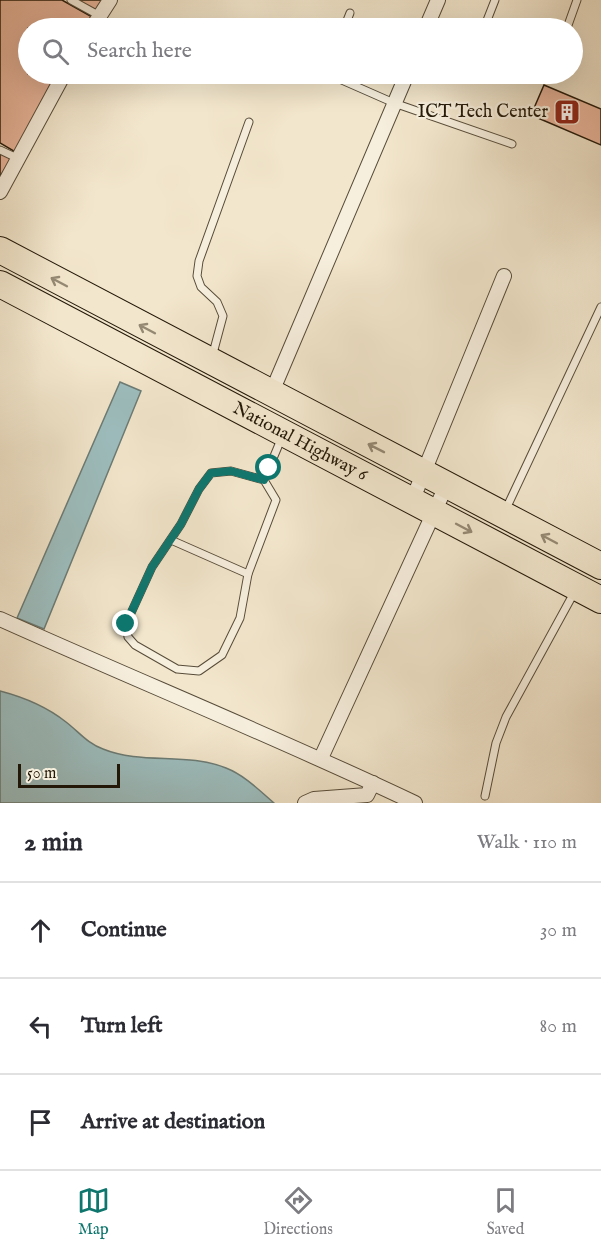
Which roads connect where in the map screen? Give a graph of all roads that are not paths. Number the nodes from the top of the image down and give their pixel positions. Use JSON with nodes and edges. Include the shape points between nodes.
{"nodes":[{"id":1,"x":71,"y":0,"type":"edge"},
{"id":2,"x":110,"y":0,"type":"edge"},
{"id":3,"x":438,"y":0,"type":"edge"},
{"id":4,"x":495,"y":0,"type":"edge"},
{"id":5,"x":577,"y":0,"type":"edge"},
{"id":6,"x":350,"y":13,"type":"dead end"},
{"id":7,"x":100,"y":16,"type":"joint"},
{"id":8,"x":348,"y":18,"type":"edge"},
{"id":9,"x":430,"y":18,"type":"edge"},
{"id":10,"x":488,"y":18,"type":"edge"},
{"id":11,"x":571,"y":18,"type":"edge"},
{"id":12,"x":58,"y":84,"type":"edge"},
{"id":13,"x":351,"y":84,"type":"edge"},
{"id":14,"x":403,"y":84,"type":"edge"},
{"id":15,"x":394,"y":103,"type":"junction"},
{"id":16,"x":249,"y":122,"type":"dead end"},
{"id":17,"x":512,"y":144,"type":"dead end"},
{"id":18,"x":0,"y":150,"type":"edge"},
{"id":19,"x":17,"y":158,"type":"junction"},
{"id":20,"x":0,"y":192,"type":"edge"},
{"id":21,"x":0,"y":250,"type":"edge"},
{"id":22,"x":504,"y":276,"type":"dead end"},
{"id":23,"x":0,"y":284,"type":"edge"},
{"id":24,"x":601,"y":307,"type":"edge"},
{"id":25,"x":211,"y":362,"type":"junction"},
{"id":26,"x":271,"y":394,"type":"junction"},
{"id":27,"x":283,"y":433,"type":"junction"},
{"id":28,"x":424,"y":473,"type":"junction"},
{"id":29,"x":264,"y":480,"type":"junction"},
{"id":30,"x":447,"y":484,"type":"junction"},
{"id":31,"x":423,"y":507,"type":"junction"},
{"id":32,"x":504,"y":514,"type":"junction"},
{"id":33,"x":171,"y":540,"type":"junction"},
{"id":34,"x":601,"y":566,"type":"edge"},
{"id":35,"x":248,"y":574,"type":"junction"},
{"id":36,"x":577,"y":587,"type":"junction"},
{"id":37,"x":601,"y":600,"type":"edge"},
{"id":38,"x":0,"y":619,"type":"edge"},
{"id":39,"x":321,"y":758,"type":"junction"},
{"id":40,"x":373,"y":783,"type":"junction"},
{"id":41,"x":485,"y":796,"type":"dead end"},
{"id":42,"x":305,"y":803,"type":"edge"},
{"id":43,"x":415,"y":803,"type":"edge"}],
"edges":[{"from":1,"to":7,"type":"lane"},
{"from":2,"to":7,"type":"street"},
{"from":3,"to":9,"type":"street"},
{"from":4,"to":10,"type":"lane"},
{"from":5,"to":11,"type":"lane"},
{"from":6,"to":8,"type":"lane"},
{"from":12,"to":19,"type":"street"},
{"from":13,"to":15,"type":"lane"},
{"from":14,"to":15,"type":"street"},
{"from":15,"to":17,"type":"lane"},
{"from":15,"to":26,"type":"street"},
{"from":16,"to":25,"type":"lane","via":[[198,269],[201,287],[218,302],[223,316]]},
{"from":18,"to":19,"type":"lane"},
{"from":19,"to":20,"type":"street"},
{"from":25,"to":21,"type":"highway","name":"National Highway 6","one_way":true},
{"from":22,"to":28,"type":"street"},
{"from":23,"to":27,"type":"highway","name":"National Highway 6"},
{"from":24,"to":32,"type":"lane"},
{"from":25,"to":26,"type":"highway","name":"National Highway 6"},
{"from":28,"to":26,"type":"highway","name":"National Highway 6","one_way":true},
{"from":27,"to":29,"type":"lane"},
{"from":27,"to":31,"type":"highway","name":"National Highway 6"},
{"from":28,"to":30,"type":"highway","name":"National Highway 6"},
{"from":28,"to":31,"type":"street"},
{"from":29,"to":33,"type":"lane","via":[[231,471],[211,473]]},
{"from":29,"to":35,"type":"lane","via":[[276,500]]},
{"from":30,"to":31,"type":"street"},
{"from":30,"to":32,"type":"highway","name":"National Highway 6"},
{"from":31,"to":36,"type":"highway","name":"National Highway 6","one_way":true},
{"from":31,"to":39,"type":"street"},
{"from":34,"to":32,"type":"highway","name":"National Highway 6","one_way":true},
{"from":33,"to":35,"type":"lane"},
{"from":33,"to":35,"type":"lane","via":[[152,567],[126,624],[128,637],[135,645],[177,669],[199,671],[222,655],[240,618]]},
{"from":36,"to":37,"type":"highway","name":"National Highway 6"},
{"from":36,"to":41,"type":"lane","via":[[506,717]]},
{"from":38,"to":39,"type":"street"},
{"from":39,"to":40,"type":"street"},
{"from":40,"to":42,"type":"street","via":[[368,795]]},
{"from":40,"to":43,"type":"street"}]}
